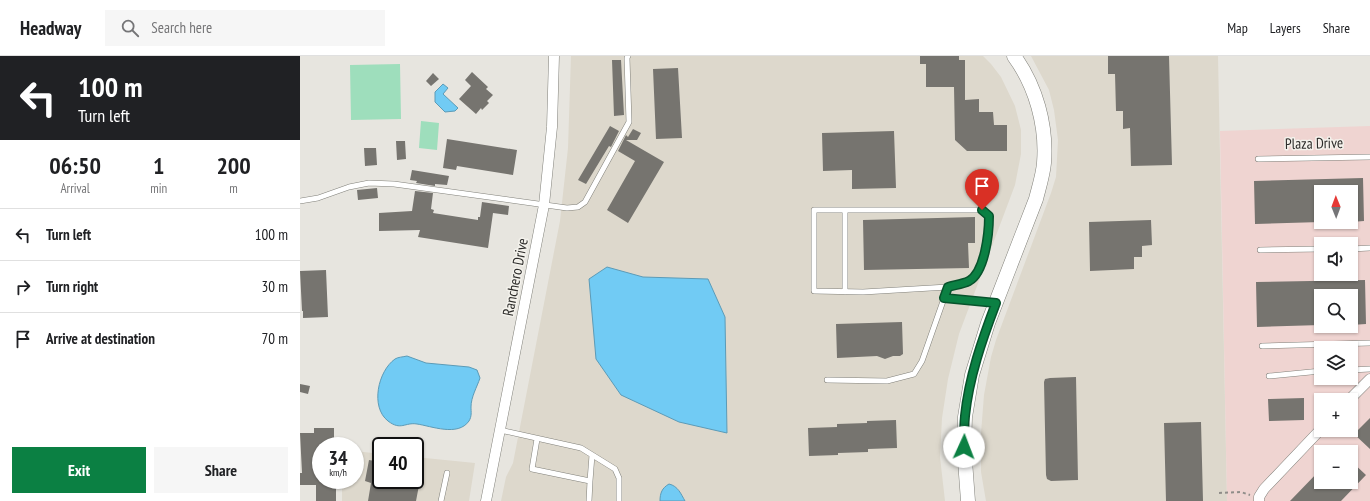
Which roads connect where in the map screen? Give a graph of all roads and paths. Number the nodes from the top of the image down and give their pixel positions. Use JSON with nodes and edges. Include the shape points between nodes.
{"nodes":[{"id":1,"x":554,"y":56,"type":"edge"},
{"id":2,"x":628,"y":56,"type":"edge"},
{"id":3,"x":1014,"y":56,"type":"edge"},
{"id":4,"x":1370,"y":158,"type":"edge"},
{"id":5,"x":1258,"y":159,"type":"dead end"},
{"id":6,"x":300,"y":201,"type":"edge"},
{"id":7,"x":544,"y":205,"type":"junction"},
{"id":8,"x":846,"y":211,"type":"junction"},
{"id":9,"x":1370,"y":248,"type":"edge"},
{"id":10,"x":1314,"y":249,"type":"edge"},
{"id":11,"x":1358,"y":249,"type":"edge"},
{"id":12,"x":1260,"y":250,"type":"dead end"},
{"id":13,"x":948,"y":287,"type":"junction"},
{"id":14,"x":845,"y":292,"type":"junction"},
{"id":15,"x":944,"y":298,"type":"junction"},
{"id":16,"x":996,"y":303,"type":"junction"},
{"id":17,"x":1370,"y":343,"type":"edge"},
{"id":18,"x":1262,"y":346,"type":"dead end"},
{"id":19,"x":1370,"y":369,"type":"edge"},
{"id":20,"x":1358,"y":370,"type":"edge"},
{"id":21,"x":1314,"y":372,"type":"edge"},
{"id":22,"x":1268,"y":376,"type":"dead end"},
{"id":23,"x":1370,"y":379,"type":"edge"},
{"id":24,"x":827,"y":380,"type":"dead end"},
{"id":25,"x":1356,"y":393,"type":"edge"},
{"id":26,"x":500,"y":430,"type":"junction"},
{"id":27,"x":1314,"y":436,"type":"edge"},
{"id":28,"x":537,"y":439,"type":"junction"},
{"id":29,"x":592,"y":455,"type":"junction"},
{"id":30,"x":447,"y":473,"type":"dead end"},
{"id":31,"x":590,"y":480,"type":"junction"},
{"id":32,"x":1219,"y":493,"type":"dead end"},
{"id":33,"x":1259,"y":499,"type":"edge"},
{"id":34,"x":441,"y":501,"type":"edge"},
{"id":35,"x":486,"y":501,"type":"edge"},
{"id":36,"x":590,"y":501,"type":"edge"},
{"id":37,"x":619,"y":501,"type":"edge"},
{"id":38,"x":968,"y":501,"type":"edge"}],
"edges":[{"from":1,"to":7,"type":"street","name":"Ranchero Drive","via":[[552,127]]},
{"from":2,"to":7,"type":"lane","via":[[629,122],[585,202],[572,208]]},
{"from":3,"to":16,"type":"street","via":[[1023,68],[1037,104],[1042,123],[1044,163],[1036,199]]},
{"from":4,"to":5,"type":"lane","name":"Plaza Drive"},
{"from":6,"to":7,"type":"lane","via":[[369,183],[394,184]]},
{"from":7,"to":26,"type":"street","name":"Ranchero Drive"},
{"from":8,"to":13,"type":"lane","via":[[982,210],[989,216],[989,226],[979,270],[970,280]]},
{"from":8,"to":14,"type":"lane"},
{"from":8,"to":14,"type":"lane","via":[[814,210],[814,291]]},
{"from":9,"to":11,"type":"lane"},
{"from":10,"to":12,"type":"lane"},
{"from":13,"to":14,"type":"lane"},
{"from":13,"to":15,"type":"lane"},
{"from":15,"to":16,"type":"lane"},
{"from":15,"to":24,"type":"lane","via":[[922,361],[914,374],[887,381]]},
{"from":16,"to":38,"type":"street","via":[[976,362],[965,417],[964,454]]},
{"from":17,"to":18,"type":"lane"},
{"from":19,"to":20,"type":"lane"},
{"from":21,"to":22,"type":"lane"},
{"from":23,"to":25,"type":"street"},
{"from":26,"to":28,"type":"lane"},
{"from":26,"to":35,"type":"street","name":"Ranchero Drive"},
{"from":27,"to":33,"type":"street","via":[[1264,489]]},
{"from":28,"to":29,"type":"lane","via":[[580,448]]},
{"from":28,"to":31,"type":"lane","via":[[532,469]]},
{"from":29,"to":31,"type":"lane"},
{"from":29,"to":37,"type":"lane","via":[[615,469],[619,478]]},
{"from":30,"to":34,"type":"lane"},
{"from":31,"to":36,"type":"lane"},
{"from":32,"to":33,"type":"path","via":[[1240,492]]}]}
